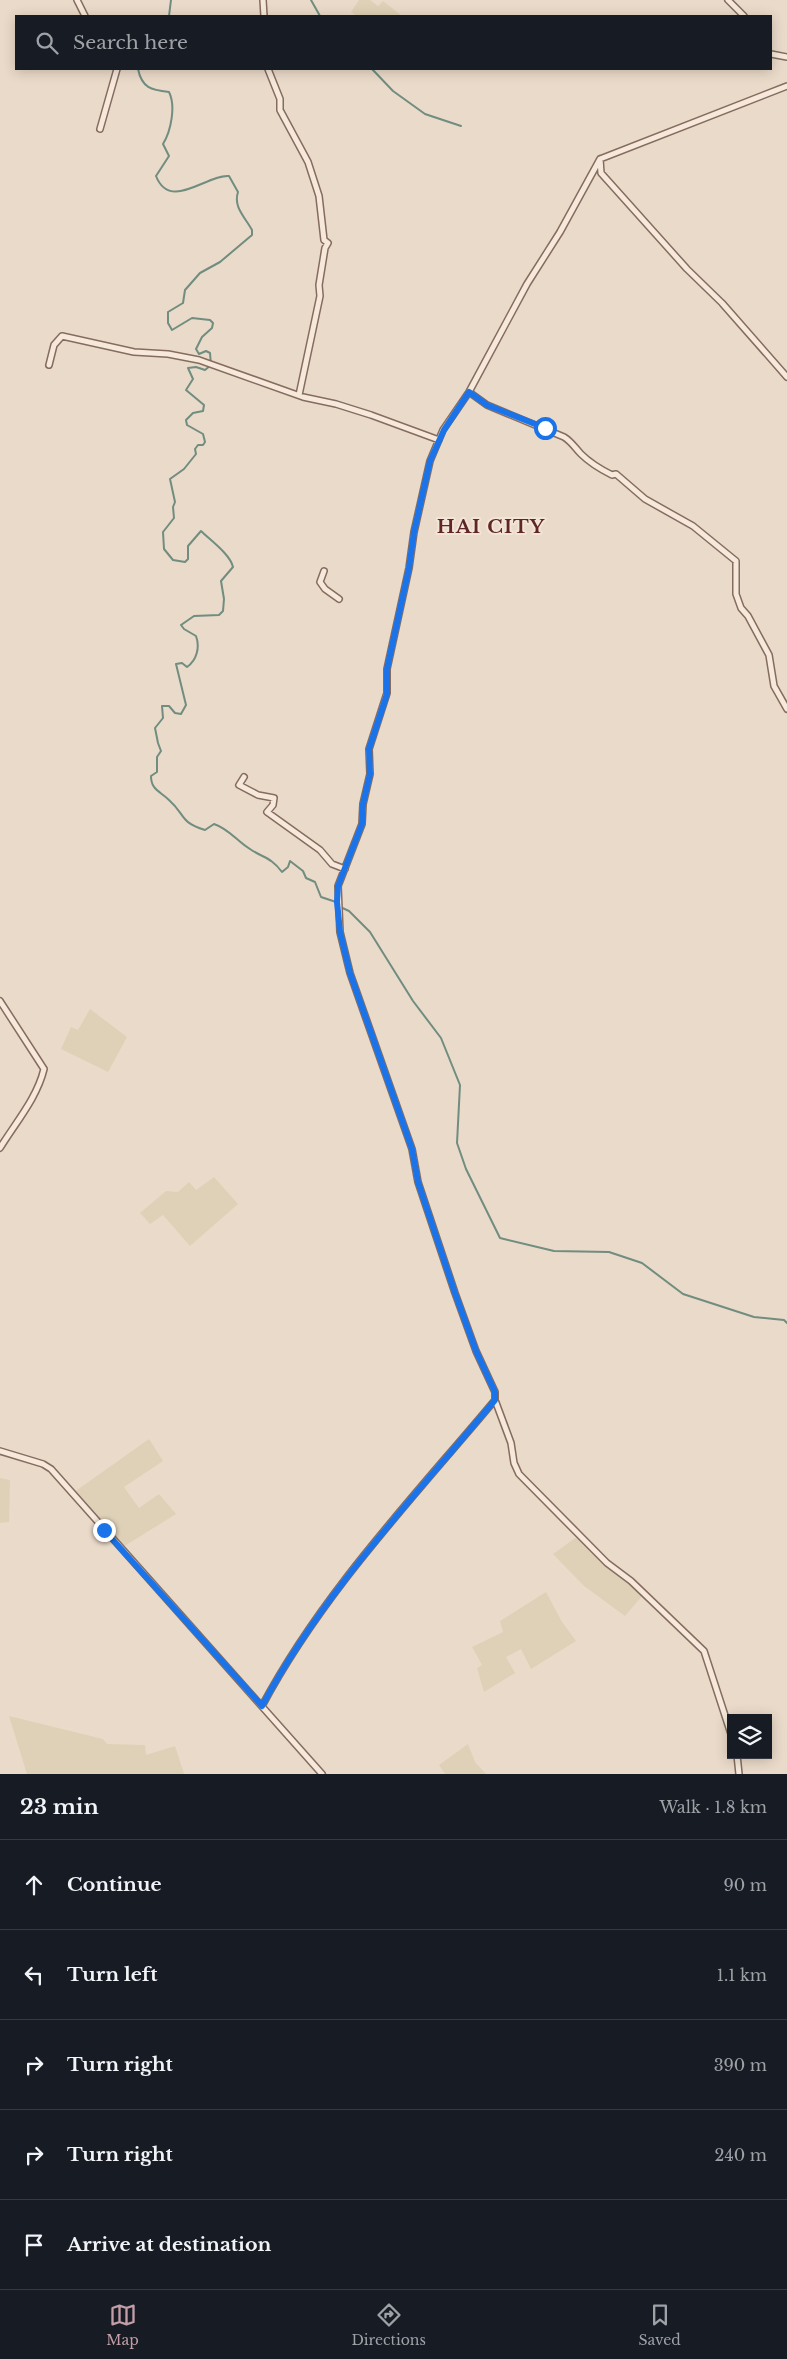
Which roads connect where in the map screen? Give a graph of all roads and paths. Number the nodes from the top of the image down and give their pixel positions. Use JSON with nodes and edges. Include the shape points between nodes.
{"nodes":[{"id":1,"x":78,"y":0,"type":"edge"},
{"id":2,"x":263,"y":0,"type":"edge"},
{"id":3,"x":728,"y":0,"type":"edge"},
{"id":4,"x":85,"y":15,"type":"edge"},
{"id":5,"x":264,"y":15,"type":"edge"},
{"id":6,"x":743,"y":15,"type":"edge"},
{"id":7,"x":772,"y":54,"type":"edge"},
{"id":8,"x":787,"y":57,"type":"edge"},
{"id":9,"x":117,"y":70,"type":"edge"},
{"id":10,"x":268,"y":70,"type":"edge"},
{"id":11,"x":787,"y":86,"type":"edge"},
{"id":12,"x":100,"y":129,"type":"dead end"},
{"id":13,"x":600,"y":160,"type":"junction"},
{"id":14,"x":49,"y":365,"type":"dead end"},
{"id":15,"x":787,"y":377,"type":"edge"},
{"id":16,"x":469,"y":392,"type":"junction"},
{"id":17,"x":299,"y":395,"type":"junction"},
{"id":18,"x":439,"y":440,"type":"junction"},
{"id":19,"x":324,"y":571,"type":"dead end"},
{"id":20,"x":339,"y":599,"type":"dead end"},
{"id":21,"x":787,"y":709,"type":"edge"},
{"id":22,"x":244,"y":777,"type":"dead end"},
{"id":23,"x":345,"y":869,"type":"junction"},
{"id":24,"x":0,"y":1001,"type":"edge"},
{"id":25,"x":0,"y":1148,"type":"edge"},
{"id":26,"x":495,"y":1400,"type":"junction"},
{"id":27,"x":0,"y":1450,"type":"edge"},
{"id":28,"x":262,"y":1706,"type":"junction"},
{"id":29,"x":727,"y":1722,"type":"edge"},
{"id":30,"x":737,"y":1759,"type":"edge"},
{"id":31,"x":322,"y":1774,"type":"edge"},
{"id":32,"x":739,"y":1774,"type":"edge"}],
"edges":[{"from":1,"to":4,"type":"street"},
{"from":2,"to":5,"type":"street"},
{"from":3,"to":6,"type":"street"},
{"from":7,"to":8,"type":"street"},
{"from":9,"to":12,"type":"street"},
{"from":10,"to":17,"type":"street","via":[[280,99],[280,110],[308,162],[319,196],[324,240],[328,243]]},
{"from":11,"to":13,"type":"street"},
{"from":13,"to":15,"type":"street","via":[[601,173]]},
{"from":13,"to":16,"type":"street","via":[[527,284]]},
{"from":14,"to":17,"type":"street","via":[[54,345],[62,336],[134,352],[199,360]]},
{"from":16,"to":18,"type":"street"},
{"from":16,"to":21,"type":"street","via":[[487,405],[569,440],[605,472],[616,474],[645,499],[693,526],[736,561],[736,594],[769,655],[774,686]]},
{"from":17,"to":18,"type":"street","via":[[362,412]]},
{"from":18,"to":23,"type":"street","via":[[430,461],[414,532],[387,669],[387,694],[369,749],[370,774],[362,824]]},
{"from":19,"to":20,"type":"street","via":[[320,582]]},
{"from":22,"to":23,"type":"street","via":[[238,785],[258,795],[274,798],[273,805],[266,812],[320,850],[332,864]]},
{"from":23,"to":26,"type":"street","via":[[338,886],[337,902],[350,973],[412,1149],[418,1182],[455,1293],[495,1392]]},
{"from":24,"to":25,"type":"street","via":[[44,1068],[32,1100]]},
{"from":26,"to":28,"type":"street","via":[[339,1588],[298,1643]]},
{"from":26,"to":29,"type":"street","via":[[519,1474],[607,1563],[631,1581],[704,1651]]},
{"from":27,"to":28,"type":"street","via":[[51,1469]]},
{"from":28,"to":31,"type":"street"},
{"from":30,"to":32,"type":"street"}]}
